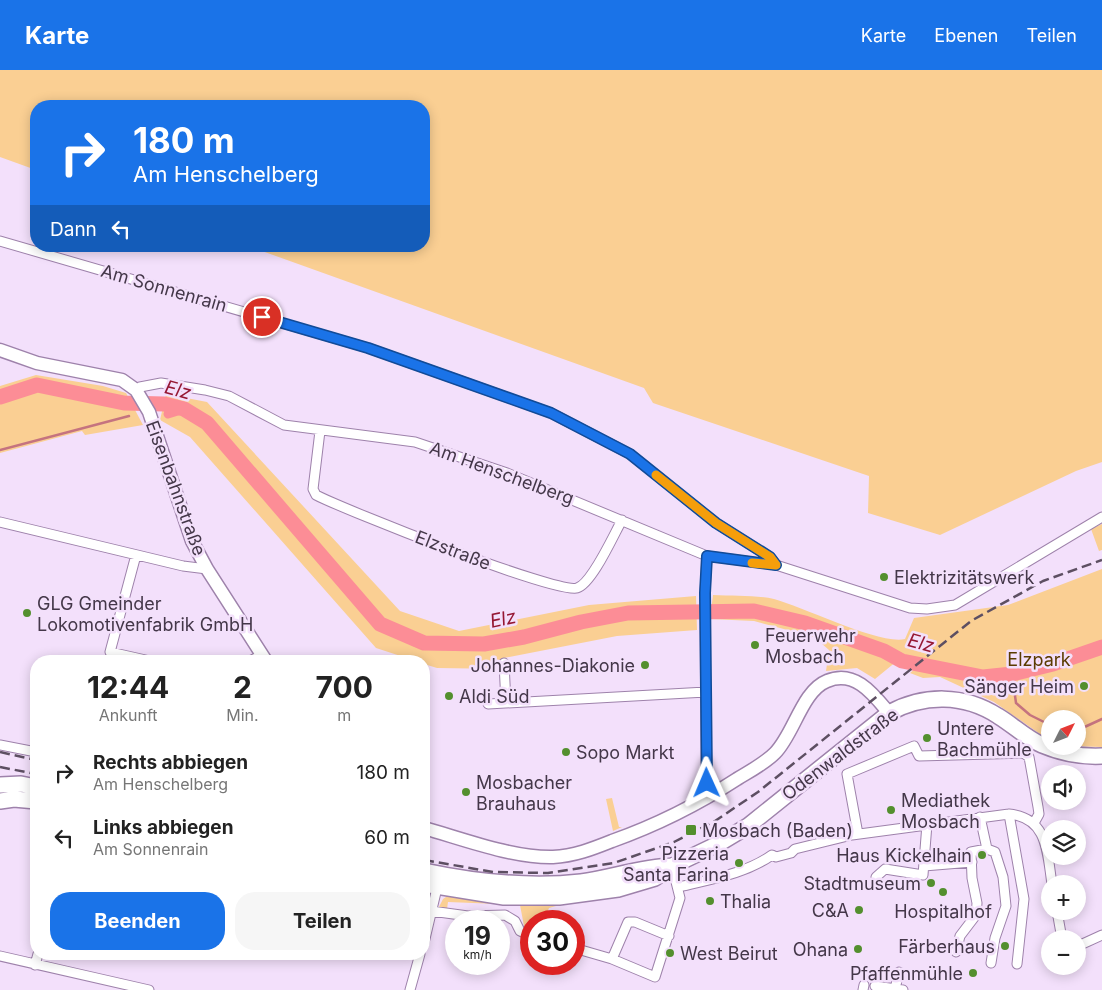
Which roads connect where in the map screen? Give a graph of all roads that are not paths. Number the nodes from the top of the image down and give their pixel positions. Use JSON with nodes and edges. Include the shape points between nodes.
{"nodes":[{"id":1,"x":0,"y":241,"type":"edge"},
{"id":2,"x":30,"y":250,"type":"edge"},
{"id":3,"x":38,"y":252,"type":"edge"},
{"id":4,"x":0,"y":350,"type":"edge"},
{"id":5,"x":139,"y":394,"type":"junction"},
{"id":6,"x":320,"y":431,"type":"junction"},
{"id":7,"x":1102,"y":517,"type":"edge"},
{"id":8,"x":622,"y":520,"type":"junction"},
{"id":9,"x":0,"y":522,"type":"edge"},
{"id":10,"x":136,"y":555,"type":"junction"},
{"id":11,"x":707,"y":556,"type":"junction"},
{"id":12,"x":776,"y":565,"type":"junction"},
{"id":13,"x":207,"y":569,"type":"junction"},
{"id":14,"x":123,"y":655,"type":"edge"},
{"id":15,"x":262,"y":655,"type":"edge"},
{"id":16,"x":504,"y":663,"type":"dead end"},
{"id":17,"x":706,"y":692,"type":"junction"},
{"id":18,"x":506,"y":703,"type":"junction"},
{"id":19,"x":488,"y":704,"type":"dead end"},
{"id":20,"x":889,"y":713,"type":"junction"},
{"id":21,"x":0,"y":745,"type":"edge"},
{"id":22,"x":30,"y":751,"type":"edge"},
{"id":23,"x":1102,"y":756,"type":"edge"},
{"id":24,"x":0,"y":785,"type":"edge"},
{"id":25,"x":30,"y":786,"type":"edge"},
{"id":26,"x":711,"y":796,"type":"junction"},
{"id":27,"x":30,"y":800,"type":"edge"},
{"id":28,"x":0,"y":801,"type":"edge"},
{"id":29,"x":1008,"y":814,"type":"junction"},
{"id":30,"x":980,"y":817,"type":"junction"},
{"id":31,"x":1034,"y":823,"type":"junction"},
{"id":32,"x":927,"y":824,"type":"junction"},
{"id":33,"x":430,"y":830,"type":"edge"},
{"id":34,"x":858,"y":834,"type":"junction"},
{"id":35,"x":987,"y":849,"type":"junction"},
{"id":36,"x":972,"y":862,"type":"junction"},
{"id":37,"x":672,"y":866,"type":"junction"},
{"id":38,"x":924,"y":871,"type":"junction"},
{"id":39,"x":430,"y":872,"type":"edge"},
{"id":40,"x":1050,"y":875,"type":"edge"},
{"id":41,"x":452,"y":877,"type":"junction"},
{"id":42,"x":876,"y":877,"type":"dead end"},
{"id":43,"x":430,"y":886,"type":"edge"},
{"id":44,"x":679,"y":887,"type":"junction"},
{"id":45,"x":430,"y":911,"type":"edge"},
{"id":46,"x":520,"y":926,"type":"edge"},
{"id":47,"x":1102,"y":935,"type":"edge"},
{"id":48,"x":669,"y":936,"type":"junction"},
{"id":49,"x":1086,"y":942,"type":"edge"},
{"id":50,"x":585,"y":951,"type":"edge"},
{"id":51,"x":956,"y":952,"type":"dead end"},
{"id":52,"x":0,"y":956,"type":"edge"},
{"id":53,"x":612,"y":959,"type":"junction"},
{"id":54,"x":36,"y":960,"type":"edge"},
{"id":55,"x":418,"y":960,"type":"edge"},
{"id":56,"x":991,"y":963,"type":"dead end"},
{"id":57,"x":1017,"y":964,"type":"dead end"},
{"id":58,"x":35,"y":966,"type":"junction"},
{"id":59,"x":900,"y":972,"type":"dead end"},
{"id":60,"x":875,"y":986,"type":"dead end"},
{"id":61,"x":899,"y":989,"type":"edge"},
{"id":62,"x":149,"y":990,"type":"edge"},
{"id":63,"x":410,"y":990,"type":"edge"}],
"edges":[{"from":1,"to":2,"type":"street","name":"Am Sonnenrain"},
{"from":3,"to":12,"type":"street","name":"Am Sonnenrain","via":[[368,348],[551,413],[630,454],[716,523],[770,557]]},
{"from":4,"to":5,"type":"main road","via":[[37,363],[122,380]]},
{"from":5,"to":6,"type":"street","name":"Am Henschelberg","via":[[140,387],[161,383],[205,390],[230,396],[284,425]]},
{"from":5,"to":13,"type":"main road","name":"Eisenbahnstraße","via":[[149,412],[192,541]]},
{"from":6,"to":8,"type":"street","name":"Am Henschelberg","via":[[423,444],[507,473]]},
{"from":6,"to":8,"type":"street","name":"Elzstraße","via":[[312,489],[316,495],[507,571],[566,589],[577,588],[587,581]]},
{"from":7,"to":12,"type":"street","name":"Am Henschelberg","via":[[955,605],[918,609]]},
{"from":8,"to":11,"type":"street","name":"Am Henschelberg"},
{"from":9,"to":10,"type":"street"},
{"from":10,"to":13,"type":"street"},
{"from":10,"to":14,"type":"street","via":[[110,652]]},
{"from":11,"to":12,"type":"street","name":"Am Henschelberg"},
{"from":11,"to":17,"type":"street"},
{"from":13,"to":15,"type":"main road","name":"Eisenbahnstraße"},
{"from":16,"to":18,"type":"street"},
{"from":17,"to":18,"type":"street"},
{"from":17,"to":26,"type":"street","via":[[707,783]]},
{"from":18,"to":19,"type":"street"},
{"from":20,"to":23,"type":"main road","name":"Odenwaldstraße","via":[[926,699],[957,700],[984,708],[1042,745],[1066,753]]},
{"from":20,"to":26,"type":"main road","via":[[860,683],[848,678],[829,680],[811,694],[776,752]]},
{"from":20,"to":37,"type":"main road","name":"Odenwaldstraße","via":[[748,826]]},
{"from":21,"to":22,"type":"street"},
{"from":24,"to":25,"type":"main road"},
{"from":26,"to":33,"type":"main road","via":[[651,826],[564,856],[518,852]]},
{"from":27,"to":28,"type":"main road"},
{"from":29,"to":30,"type":"street"},
{"from":29,"to":31,"type":"street"},
{"from":29,"to":57,"type":"street","via":[[1024,899]]},
{"from":30,"to":32,"type":"street"},
{"from":30,"to":35,"type":"street"},
{"from":31,"to":34,"type":"street","via":[[1039,814],[1029,756],[919,756],[914,746],[847,774]]},
{"from":31,"to":40,"type":"street","via":[[1044,839]]},
{"from":32,"to":34,"type":"street"},
{"from":32,"to":38,"type":"street"},
{"from":34,"to":44,"type":"street","via":[[776,857],[773,855],[736,873]]},
{"from":35,"to":36,"type":"street","via":[[971,852]]},
{"from":35,"to":56,"type":"street","via":[[995,852],[1003,878],[1006,906]]},
{"from":36,"to":38,"type":"street"},
{"from":36,"to":51,"type":"street","via":[[978,903],[976,915],[960,936]]},
{"from":37,"to":41,"type":"main road","via":[[558,884],[509,884]]},
{"from":37,"to":43,"type":"main road","name":"Odenwaldstraße","via":[[655,878],[618,888],[559,897],[504,897]]},
{"from":37,"to":44,"type":"street"},
{"from":38,"to":42,"type":"street","via":[[886,869]]},
{"from":39,"to":41,"type":"main road"},
{"from":41,"to":43,"type":"street"},
{"from":44,"to":48,"type":"street","via":[[679,902]]},
{"from":45,"to":46,"type":"street","via":[[468,916],[505,915]]},
{"from":47,"to":49,"type":"street"},
{"from":48,"to":53,"type":"street","via":[[628,922]]},
{"from":48,"to":53,"type":"street","via":[[655,977]]},
{"from":50,"to":53,"type":"street"},
{"from":52,"to":58,"type":"street"},
{"from":54,"to":58,"type":"street"},
{"from":55,"to":63,"type":"street"},
{"from":58,"to":62,"type":"street"},
{"from":59,"to":61,"type":"street"},
{"from":60,"to":61,"type":"street"}]}
